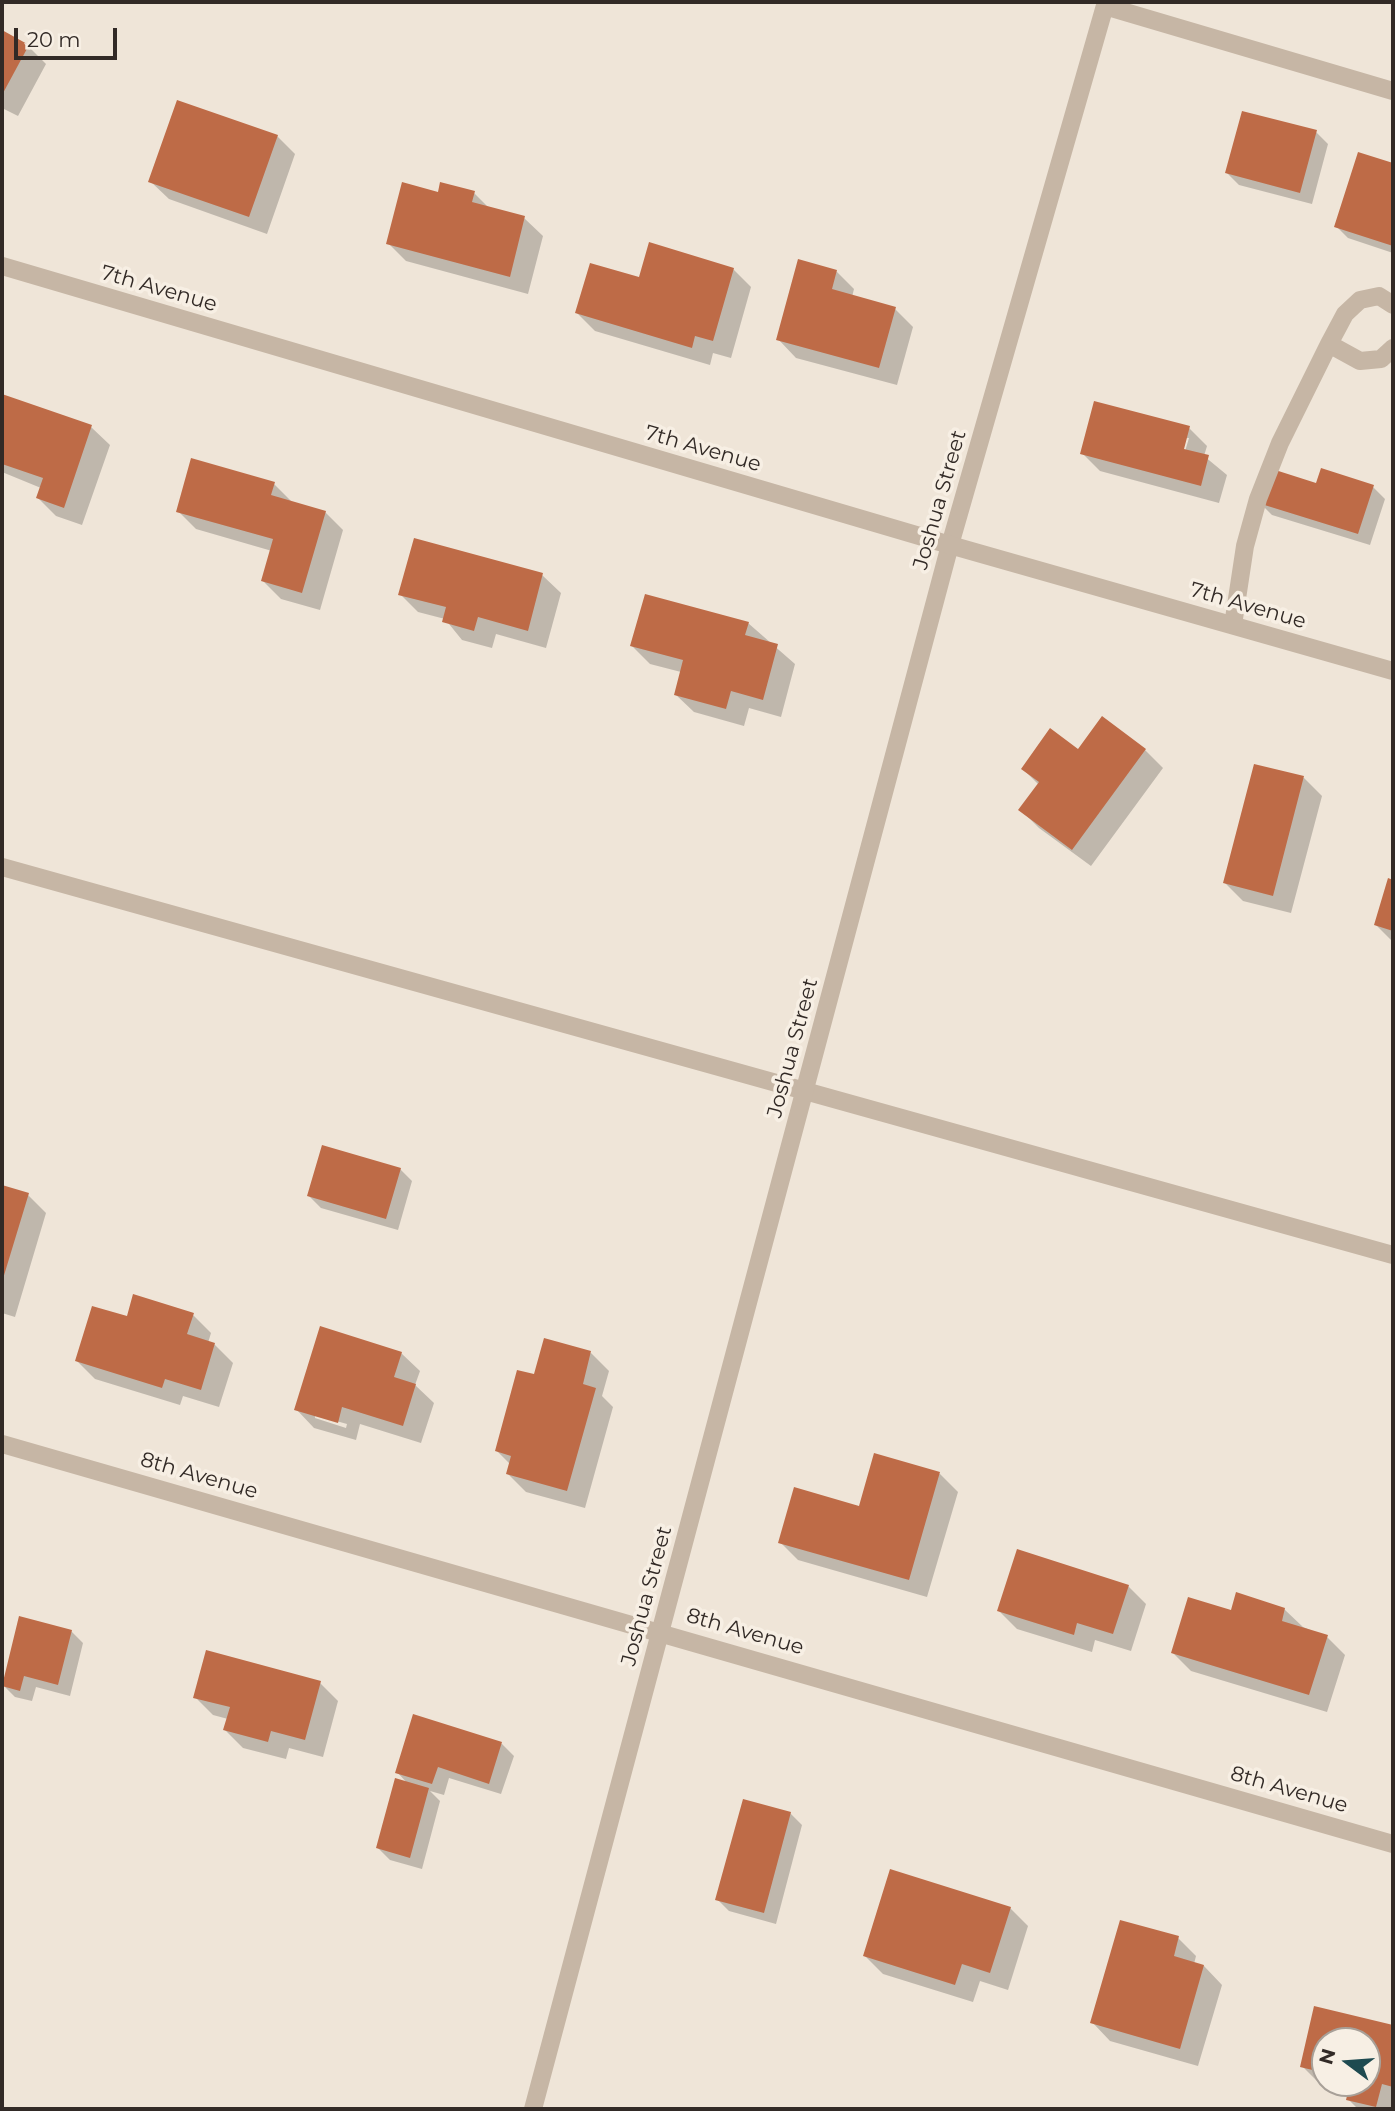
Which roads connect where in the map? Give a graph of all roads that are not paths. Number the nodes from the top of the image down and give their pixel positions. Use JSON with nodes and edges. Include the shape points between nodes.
{"nodes":[{"id":1,"x":1105,"y":4,"type":"edge"},
{"id":2,"x":1393,"y":92,"type":"edge"},
{"id":3,"x":2,"y":266,"type":"edge"},
{"id":4,"x":1393,"y":304,"type":"edge"},
{"id":5,"x":1329,"y":344,"type":"junction"},
{"id":6,"x":1393,"y":348,"type":"edge"},
{"id":7,"x":950,"y":545,"type":"junction"},
{"id":8,"x":1233,"y":625,"type":"junction"},
{"id":9,"x":1393,"y":671,"type":"edge"},
{"id":10,"x":2,"y":867,"type":"edge"},
{"id":11,"x":804,"y":1093,"type":"junction"},
{"id":12,"x":1393,"y":1255,"type":"edge"},
{"id":13,"x":2,"y":1444,"type":"edge"},
{"id":14,"x":661,"y":1631,"type":"junction"},
{"id":15,"x":1393,"y":1844,"type":"edge"},
{"id":16,"x":533,"y":2109,"type":"edge"}],
"edges":[{"from":1,"to":2,"type":"street"},
{"from":1,"to":7,"type":"street","name":"Joshua Street"},
{"from":3,"to":7,"type":"street","name":"7th Avenue"},
{"from":4,"to":5,"type":"street","via":[[1379,296],[1360,300],[1345,314]]},
{"from":5,"to":6,"type":"street","via":[[1360,361],[1381,359]]},
{"from":5,"to":8,"type":"street","via":[[1258,499]]},
{"from":7,"to":8,"type":"street","name":"7th Avenue"},
{"from":7,"to":11,"type":"street","name":"Joshua Street"},
{"from":8,"to":9,"type":"street","name":"7th Avenue"},
{"from":10,"to":11,"type":"street","via":[[551,1018]]},
{"from":11,"to":12,"type":"street"},
{"from":11,"to":14,"type":"street","name":"Joshua Street"},
{"from":13,"to":14,"type":"street","name":"8th Avenue"},
{"from":14,"to":15,"type":"street","name":"8th Avenue"},
{"from":14,"to":16,"type":"street","name":"Joshua Street"}]}
